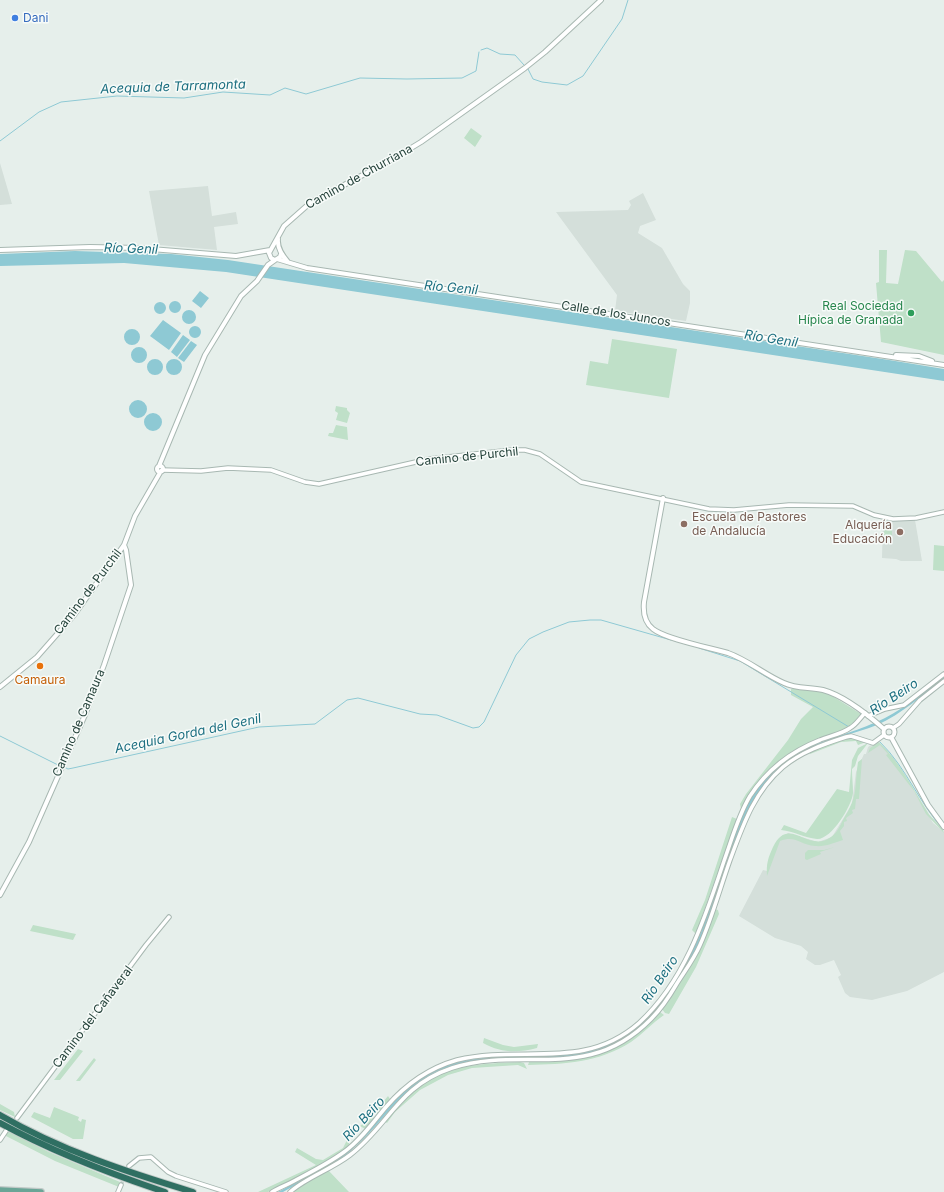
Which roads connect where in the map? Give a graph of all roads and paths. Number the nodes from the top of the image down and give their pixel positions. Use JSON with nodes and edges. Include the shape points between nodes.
{"nodes":[{"id":1,"x":601,"y":0,"type":"edge"},
{"id":2,"x":278,"y":236,"type":"junction"},
{"id":3,"x":279,"y":248,"type":"junction"},
{"id":4,"x":0,"y":250,"type":"edge"},
{"id":5,"x":270,"y":252,"type":"junction"},
{"id":6,"x":281,"y":254,"type":"junction"},
{"id":7,"x":276,"y":259,"type":"junction"},
{"id":8,"x":288,"y":263,"type":"junction"},
{"id":9,"x":268,"y":265,"type":"junction"},
{"id":10,"x":944,"y":365,"type":"edge"},
{"id":11,"x":161,"y":469,"type":"junction"},
{"id":12,"x":663,"y":498,"type":"junction"},
{"id":13,"x":944,"y":512,"type":"edge"},
{"id":14,"x":124,"y":545,"type":"junction"},
{"id":15,"x":944,"y":674,"type":"edge"},
{"id":16,"x":944,"y":681,"type":"edge"},
{"id":17,"x":0,"y":687,"type":"edge"},
{"id":18,"x":866,"y":715,"type":"junction"},
{"id":19,"x":893,"y":728,"type":"junction"},
{"id":20,"x":884,"y":729,"type":"junction"},
{"id":21,"x":884,"y":735,"type":"junction"},
{"id":22,"x":890,"y":737,"type":"junction"},
{"id":23,"x":944,"y":827,"type":"edge"},
{"id":24,"x":0,"y":895,"type":"edge"},
{"id":25,"x":170,"y":916,"type":"dead end"},
{"id":26,"x":0,"y":1111,"type":"edge"},
{"id":27,"x":0,"y":1115,"type":"edge"},
{"id":28,"x":14,"y":1120,"type":"junction"},
{"id":29,"x":0,"y":1122,"type":"edge"},
{"id":30,"x":6,"y":1131,"type":"dead end"},
{"id":31,"x":0,"y":1140,"type":"edge"},
{"id":32,"x":129,"y":1166,"type":"tunnel mouth"},
{"id":33,"x":121,"y":1185,"type":"tunnel mouth"},
{"id":34,"x":0,"y":1190,"type":"edge"},
{"id":35,"x":38,"y":1192,"type":"edge"},
{"id":36,"x":41,"y":1192,"type":"edge"},
{"id":37,"x":118,"y":1192,"type":"edge"},
{"id":38,"x":165,"y":1192,"type":"edge"},
{"id":39,"x":193,"y":1192,"type":"edge"},
{"id":40,"x":226,"y":1192,"type":"edge"},
{"id":41,"x":272,"y":1192,"type":"edge"},
{"id":42,"x":290,"y":1192,"type":"edge"}],
"edges":[{"from":1,"to":2,"type":"street","name":"Camino de Churriana","via":[[525,68],[393,159],[310,202],[292,217]]},
{"from":2,"to":3,"type":"street"},
{"from":2,"to":5,"type":"street","name":"Camino de Churriana"},
{"from":3,"to":5,"type":"street"},
{"from":3,"to":6,"type":"street"},
{"from":4,"to":5,"type":"street","via":[[139,248],[236,256]]},
{"from":5,"to":7,"type":"street","name":"Calle de los Juncos"},
{"from":5,"to":9,"type":"street","name":"Camino de Churriana"},
{"from":6,"to":7,"type":"street","name":"Camino de Churriana"},
{"from":6,"to":8,"type":"street"},
{"from":7,"to":8,"type":"street","name":"Calle de los Juncos"},
{"from":7,"to":9,"type":"street","name":"Camino de Churriana"},
{"from":8,"to":10,"type":"street","name":"Calle de los Juncos","via":[[307,268],[893,356],[919,356]]},
{"from":9,"to":11,"type":"street","name":"Camino de Churriana","via":[[238,301],[205,355]]},
{"from":11,"to":12,"type":"street","name":"Camino de Purchil","via":[[271,470],[319,484],[429,459],[525,450],[547,458],[581,482]]},
{"from":11,"to":14,"type":"street","name":"Camino de Purchil","via":[[135,516]]},
{"from":12,"to":13,"type":"street","name":"Camino de Purchil","via":[[696,507],[722,510],[790,505],[853,506],[874,515],[893,519],[916,518]]},
{"from":12,"to":18,"type":"street","via":[[644,602],[643,611],[648,625],[661,634],[739,657],[794,687],[823,690]]},
{"from":14,"to":17,"type":"street","name":"Camino de Purchil","via":[[74,615],[37,657]]},
{"from":14,"to":24,"type":"street","name":"Camino de Camaura","via":[[131,585],[106,658],[85,715],[29,842]]},
{"from":15,"to":18,"type":"street","via":[[904,705]]},
{"from":16,"to":19,"type":"street","via":[[920,700],[900,724]]},
{"from":18,"to":20,"type":"street"},
{"from":18,"to":41,"type":"street","via":[[851,728],[792,753],[769,773],[751,795],[739,817],[695,942],[655,1006],[638,1023],[610,1042],[580,1052],[472,1057],[432,1070],[402,1090],[345,1152]]},
{"from":19,"to":20,"type":"street","via":[[888,726]]},
{"from":19,"to":22,"type":"street","via":[[894,733]]},
{"from":20,"to":21,"type":"street"},
{"from":21,"to":22,"type":"street"},
{"from":21,"to":42,"type":"street","via":[[873,743],[851,736],[846,737],[808,751],[784,766],[764,787],[745,819],[696,954],[660,1010],[635,1033],[616,1045],[583,1057],[473,1063],[435,1075],[406,1095],[356,1150]]},
{"from":22,"to":23,"type":"street","via":[[928,805]]},
{"from":25,"to":28,"type":"street","name":"Camino del Cañaveral"},
{"from":26,"to":28,"type":"highway"},
{"from":27,"to":28,"type":"highway"},
{"from":28,"to":39,"type":"highway","via":[[108,1165]]},
{"from":29,"to":38,"type":"highway","via":[[71,1158]]},
{"from":30,"to":31,"type":"street"},
{"from":32,"to":40,"type":"street","via":[[139,1158],[151,1157],[168,1172]]},
{"from":33,"to":37,"type":"street"},
{"from":34,"to":35,"type":"main road"},
{"from":35,"to":36,"type":"main road"}]}
